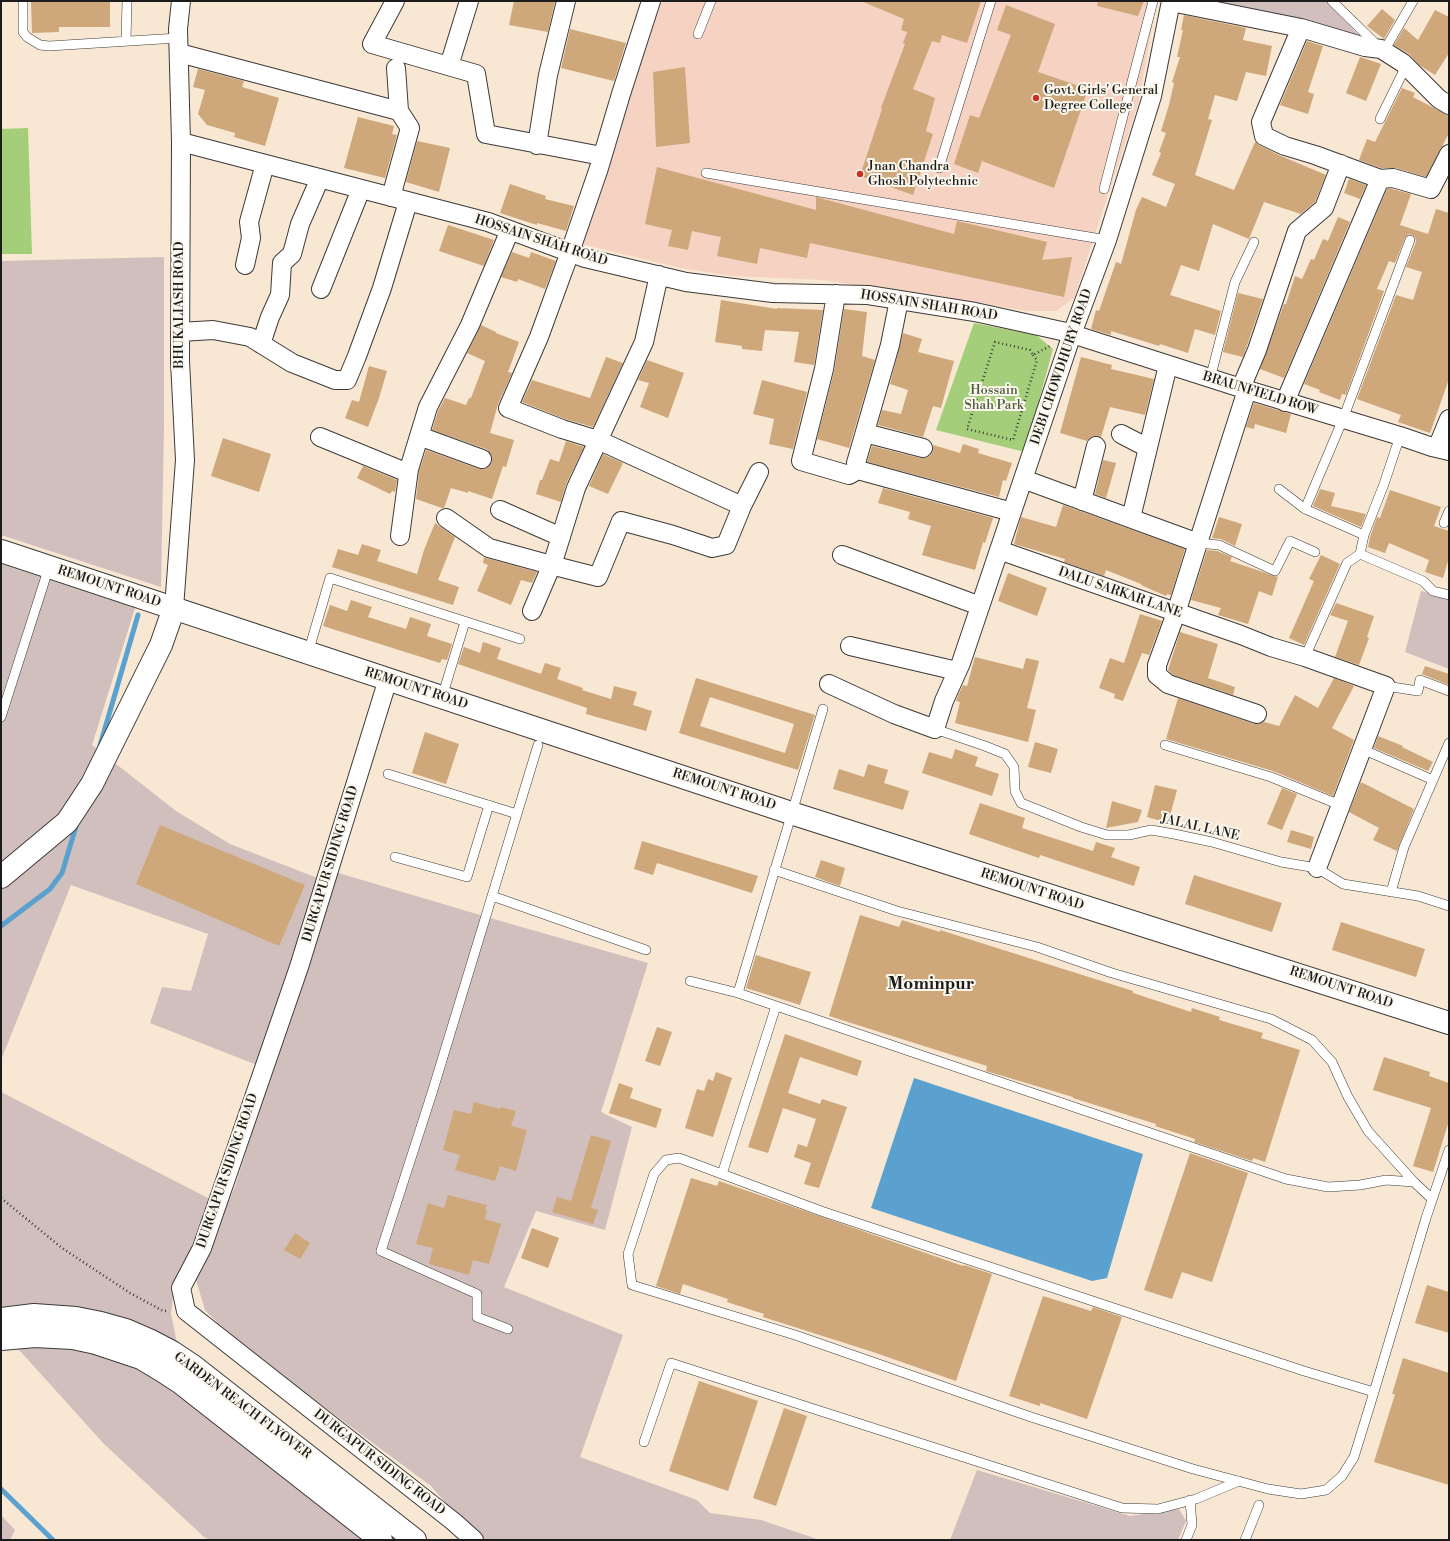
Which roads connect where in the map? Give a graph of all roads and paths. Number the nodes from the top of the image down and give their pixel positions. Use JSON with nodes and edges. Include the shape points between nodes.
{"nodes":[{"id":1,"x":23,"y":1,"type":"edge"},
{"id":2,"x":127,"y":1,"type":"edge"},
{"id":3,"x":181,"y":1,"type":"edge"},
{"id":4,"x":395,"y":1,"type":"edge"},
{"id":5,"x":469,"y":1,"type":"edge"},
{"id":6,"x":566,"y":1,"type":"edge"},
{"id":7,"x":651,"y":1,"type":"edge"},
{"id":8,"x":711,"y":1,"type":"edge"},
{"id":9,"x":991,"y":1,"type":"edge"},
{"id":10,"x":1165,"y":1,"type":"edge"},
{"id":11,"x":1332,"y":1,"type":"edge"},
{"id":12,"x":1413,"y":1,"type":"edge"},
{"id":13,"x":1301,"y":28,"type":"junction"},
{"id":14,"x":698,"y":34,"type":"dead end"},
{"id":15,"x":126,"y":41,"type":"junction"},
{"id":16,"x":178,"y":45,"type":"junction"},
{"id":17,"x":1382,"y":50,"type":"junction"},
{"id":18,"x":449,"y":66,"type":"junction"},
{"id":19,"x":1406,"y":66,"type":"junction"},
{"id":20,"x":396,"y":68,"type":"dead end"},
{"id":21,"x":1449,"y":105,"type":"edge"},
{"id":22,"x":399,"y":111,"type":"junction"},
{"id":23,"x":1380,"y":119,"type":"dead end"},
{"id":24,"x":181,"y":142,"type":"junction"},
{"id":25,"x":537,"y":145,"type":"junction"},
{"id":26,"x":1449,"y":154,"type":"edge"},
{"id":27,"x":602,"y":156,"type":"junction"},
{"id":28,"x":265,"y":164,"type":"junction"},
{"id":29,"x":1340,"y":164,"type":"junction"},
{"id":30,"x":939,"y":168,"type":"dead end"},
{"id":31,"x":706,"y":173,"type":"dead end"},
{"id":32,"x":320,"y":178,"type":"junction"},
{"id":33,"x":1380,"y":179,"type":"junction"},
{"id":34,"x":361,"y":189,"type":"junction"},
{"id":35,"x":1104,"y":189,"type":"dead end"},
{"id":36,"x":391,"y":197,"type":"junction"},
{"id":37,"x":408,"y":202,"type":"junction"},
{"id":38,"x":510,"y":230,"type":"junction"},
{"id":39,"x":1107,"y":240,"type":"junction"},
{"id":40,"x":1410,"y":240,"type":"dead end"},
{"id":41,"x":1254,"y":242,"type":"dead end"},
{"id":42,"x":570,"y":252,"type":"junction"},
{"id":43,"x":245,"y":265,"type":"dead end"},
{"id":44,"x":659,"y":275,"type":"junction"},
{"id":45,"x":321,"y":289,"type":"dead end"},
{"id":46,"x":836,"y":294,"type":"junction"},
{"id":47,"x":899,"y":300,"type":"junction"},
{"id":48,"x":180,"y":332,"type":"junction"},
{"id":49,"x":1072,"y":334,"type":"junction"},
{"id":50,"x":261,"y":344,"type":"junction"},
{"id":51,"x":1034,"y":355,"type":"junction"},
{"id":52,"x":1168,"y":365,"type":"junction"},
{"id":53,"x":1210,"y":378,"type":"junction"},
{"id":54,"x":1244,"y":389,"type":"junction"},
{"id":55,"x":1285,"y":402,"type":"junction"},
{"id":56,"x":1343,"y":419,"type":"junction"},
{"id":57,"x":1449,"y":419,"type":"edge"},
{"id":58,"x":865,"y":433,"type":"junction"},
{"id":59,"x":1121,"y":434,"type":"dead end"},
{"id":60,"x":419,"y":436,"type":"junction"},
{"id":61,"x":1400,"y":436,"type":"junction"},
{"id":62,"x":320,"y":437,"type":"dead end"},
{"id":63,"x":598,"y":440,"type":"junction"},
{"id":64,"x":1096,"y":446,"type":"dead end"},
{"id":65,"x":923,"y":448,"type":"dead end"},
{"id":66,"x":1148,"y":448,"type":"junction"},
{"id":67,"x":1443,"y":450,"type":"edge"},
{"id":68,"x":482,"y":459,"type":"dead end"},
{"id":69,"x":858,"y":470,"type":"junction"},
{"id":70,"x":759,"y":472,"type":"dead end"},
{"id":71,"x":408,"y":473,"type":"junction"},
{"id":72,"x":1023,"y":479,"type":"junction"},
{"id":73,"x":1279,"y":489,"type":"dead end"},
{"id":74,"x":1082,"y":500,"type":"junction"},
{"id":75,"x":742,"y":506,"type":"junction"},
{"id":76,"x":1305,"y":509,"type":"junction"},
{"id":77,"x":500,"y":510,"type":"dead end"},
{"id":78,"x":1449,"y":510,"type":"edge"},
{"id":79,"x":1012,"y":512,"type":"junction"},
{"id":80,"x":446,"y":518,"type":"dead end"},
{"id":81,"x":1131,"y":518,"type":"junction"},
{"id":82,"x":1444,"y":523,"type":"dead end"},
{"id":83,"x":1364,"y":535,"type":"junction"},
{"id":84,"x":400,"y":536,"type":"dead end"},
{"id":85,"x":560,"y":537,"type":"junction"},
{"id":86,"x":1198,"y":543,"type":"junction"},
{"id":87,"x":999,"y":550,"type":"junction"},
{"id":88,"x":1,"y":551,"type":"edge"},
{"id":89,"x":1315,"y":552,"type":"dead end"},
{"id":90,"x":1360,"y":554,"type":"junction"},
{"id":91,"x":842,"y":556,"type":"dead end"},
{"id":92,"x":551,"y":566,"type":"junction"},
{"id":93,"x":49,"y":567,"type":"junction"},
{"id":94,"x":1449,"y":595,"type":"edge"},
{"id":95,"x":980,"y":606,"type":"junction"},
{"id":96,"x":174,"y":608,"type":"junction"},
{"id":97,"x":532,"y":611,"type":"dead end"},
{"id":98,"x":1176,"y":613,"type":"junction"},
{"id":99,"x":465,"y":622,"type":"junction"},
{"id":100,"x":520,"y":639,"type":"dead end"},
{"id":101,"x":850,"y":646,"type":"dead end"},
{"id":102,"x":308,"y":653,"type":"junction"},
{"id":103,"x":1305,"y":657,"type":"junction"},
{"id":104,"x":957,"y":671,"type":"junction"},
{"id":105,"x":388,"y":679,"type":"junction"},
{"id":106,"x":829,"y":684,"type":"dead end"},
{"id":107,"x":1386,"y":686,"type":"junction"},
{"id":108,"x":1449,"y":691,"type":"edge"},
{"id":109,"x":442,"y":697,"type":"junction"},
{"id":110,"x":823,"y":709,"type":"dead end"},
{"id":111,"x":1257,"y":714,"type":"dead end"},
{"id":112,"x":1,"y":717,"type":"edge"},
{"id":113,"x":936,"y":729,"type":"junction"},
{"id":114,"x":1449,"y":743,"type":"edge"},
{"id":115,"x":1165,"y":744,"type":"dead end"},
{"id":116,"x":538,"y":745,"type":"dead end"},
{"id":117,"x":1362,"y":749,"type":"junction"},
{"id":118,"x":388,"y":774,"type":"dead end"},
{"id":119,"x":1433,"y":780,"type":"junction"},
{"id":120,"x":489,"y":805,"type":"junction"},
{"id":121,"x":1340,"y":806,"type":"junction"},
{"id":122,"x":791,"y":813,"type":"junction"},
{"id":123,"x":517,"y":814,"type":"junction"},
{"id":124,"x":395,"y":857,"type":"dead end"},
{"id":125,"x":1317,"y":868,"type":"junction"},
{"id":126,"x":774,"y":870,"type":"junction"},
{"id":127,"x":1,"y":877,"type":"edge"},
{"id":128,"x":1392,"y":892,"type":"junction"},
{"id":129,"x":492,"y":896,"type":"junction"},
{"id":130,"x":1449,"y":906,"type":"edge"},
{"id":131,"x":646,"y":950,"type":"dead end"},
{"id":132,"x":690,"y":981,"type":"dead end"},
{"id":133,"x":738,"y":993,"type":"junction"},
{"id":134,"x":776,"y":1006,"type":"junction"},
{"id":135,"x":1449,"y":1023,"type":"edge"},
{"id":136,"x":1449,"y":1150,"type":"edge"},
{"id":137,"x":722,"y":1174,"type":"junction"},
{"id":138,"x":1414,"y":1182,"type":"junction"},
{"id":139,"x":1,"y":1198,"type":"edge"},
{"id":140,"x":1432,"y":1199,"type":"junction"},
{"id":141,"x":186,"y":1311,"type":"junction"},
{"id":142,"x":1,"y":1319,"type":"edge"},
{"id":143,"x":508,"y":1329,"type":"dead end"},
{"id":144,"x":1,"y":1339,"type":"edge"},
{"id":145,"x":1374,"y":1392,"type":"junction"},
{"id":146,"x":644,"y":1442,"type":"dead end"},
{"id":147,"x":1239,"y":1481,"type":"junction"},
{"id":148,"x":1190,"y":1500,"type":"junction"},
{"id":149,"x":1259,"y":1506,"type":"dead end"},
{"id":150,"x":381,"y":1540,"type":"edge"},
{"id":151,"x":414,"y":1540,"type":"edge"},
{"id":152,"x":474,"y":1540,"type":"edge"},
{"id":153,"x":1186,"y":1540,"type":"edge"},
{"id":154,"x":1245,"y":1540,"type":"edge"}],
"edges":[{"from":1,"to":15,"type":"lane","via":[[23,32],[40,45]]},
{"from":2,"to":15,"type":"lane"},
{"from":3,"to":16,"type":"street","name":"BHUKALIASH ROAD"},
{"from":4,"to":18,"type":"street","via":[[372,44]]},
{"from":5,"to":18,"type":"street"},
{"from":6,"to":25,"type":"street","via":[[548,75]]},
{"from":7,"to":27,"type":"street"},
{"from":8,"to":14,"type":"lane"},
{"from":9,"to":30,"type":"lane"},
{"from":10,"to":13,"type":"street"},
{"from":10,"to":35,"type":"lane"},
{"from":10,"to":39,"type":"street","name":"DEBI CHOWDHURY ROAD","via":[[1152,96]]},
{"from":11,"to":17,"type":"lane"},
{"from":12,"to":17,"type":"lane"},
{"from":13,"to":17,"type":"street"},
{"from":13,"to":29,"type":"street","via":[[1261,122],[1264,136],[1284,146]]},
{"from":15,"to":16,"type":"lane"},
{"from":16,"to":22,"type":"street"},
{"from":16,"to":24,"type":"street","name":"BHUKALIASH ROAD"},
{"from":17,"to":19,"type":"street"},
{"from":18,"to":25,"type":"street","via":[[476,74],[486,134]]},
{"from":19,"to":21,"type":"street","via":[[1439,99]]},
{"from":19,"to":23,"type":"lane"},
{"from":20,"to":22,"type":"street"},
{"from":22,"to":36,"type":"street","via":[[410,128]]},
{"from":24,"to":28,"type":"street","name":"HOSSAIN SHAH ROAD"},
{"from":24,"to":48,"type":"street","name":"BHUKALIASH ROAD"},
{"from":25,"to":27,"type":"street"},
{"from":26,"to":33,"type":"street","via":[[1431,189],[1393,178]]},
{"from":27,"to":42,"type":"street"},
{"from":28,"to":32,"type":"street","name":"HOSSAIN SHAH ROAD"},
{"from":28,"to":43,"type":"street","via":[[249,222],[251,238]]},
{"from":29,"to":33,"type":"street"},
{"from":29,"to":54,"type":"street","via":[[1324,208],[1297,231]]},
{"from":31,"to":39,"type":"lane"},
{"from":32,"to":34,"type":"street","name":"HOSSAIN SHAH ROAD"},
{"from":32,"to":50,"type":"street","via":[[300,224],[292,254],[282,263],[280,295]]},
{"from":33,"to":55,"type":"street"},
{"from":34,"to":36,"type":"street","name":"HOSSAIN SHAH ROAD"},
{"from":34,"to":45,"type":"street"},
{"from":36,"to":37,"type":"street","name":"HOSSAIN SHAH ROAD"},
{"from":37,"to":38,"type":"street","name":"HOSSAIN SHAH ROAD"},
{"from":37,"to":50,"type":"street","via":[[382,288],[347,380],[336,380],[292,363]]},
{"from":38,"to":42,"type":"street","name":"HOSSAIN SHAH ROAD"},
{"from":38,"to":60,"type":"street","via":[[470,325],[428,407]]},
{"from":39,"to":49,"type":"street","name":"DEBI CHOWDHURY ROAD"},
{"from":40,"to":56,"type":"lane"},
{"from":41,"to":53,"type":"lane","via":[[1234,282]]},
{"from":42,"to":44,"type":"street","name":"HOSSAIN SHAH ROAD","via":[[585,258]]},
{"from":42,"to":63,"type":"street","via":[[539,337],[508,408]]},
{"from":44,"to":46,"type":"street","name":"HOSSAIN SHAH ROAD","via":[[686,282],[773,293]]},
{"from":44,"to":63,"type":"street","via":[[644,342]]},
{"from":46,"to":47,"type":"street","name":"HOSSAIN SHAH ROAD","via":[[868,295]]},
{"from":46,"to":69,"type":"street","via":[[824,369],[801,461],[849,475]]},
{"from":47,"to":49,"type":"street","name":"HOSSAIN SHAH ROAD","via":[[975,312]]},
{"from":47,"to":58,"type":"street","via":[[890,345]]},
{"from":48,"to":50,"type":"street","via":[[213,330],[250,338]]},
{"from":48,"to":96,"type":"street","name":"BHUKALIASH ROAD","via":[[185,460]]},
{"from":49,"to":51,"type":"path"},
{"from":49,"to":52,"type":"street","name":"BRAUNFIELD ROW"},
{"from":49,"to":72,"type":"street","name":"DEBI CHOWDHURY ROAD"},
{"from":51,"to":51,"type":"path","via":[[1030,350],[995,342],[967,429],[1013,440],[1036,360]]},
{"from":52,"to":53,"type":"street","name":"BRAUNFIELD ROW"},
{"from":52,"to":66,"type":"street"},
{"from":53,"to":54,"type":"street","name":"BRAUNFIELD ROW"},
{"from":54,"to":55,"type":"street","name":"BRAUNFIELD ROW"},
{"from":54,"to":86,"type":"street"},
{"from":55,"to":56,"type":"street","name":"BRAUNFIELD ROW"},
{"from":56,"to":61,"type":"street","name":"BRAUNFIELD ROW"},
{"from":56,"to":76,"type":"lane"},
{"from":57,"to":67,"type":"street"},
{"from":58,"to":65,"type":"street"},
{"from":58,"to":69,"type":"street","via":[[856,463]]},
{"from":59,"to":66,"type":"street"},
{"from":60,"to":68,"type":"street"},
{"from":60,"to":71,"type":"street"},
{"from":61,"to":67,"type":"street","name":"BRAUNFIELD ROW"},
{"from":61,"to":83,"type":"lane"},
{"from":62,"to":71,"type":"street"},
{"from":63,"to":75,"type":"street"},
{"from":63,"to":85,"type":"street","via":[[576,488]]},
{"from":64,"to":74,"type":"street"},
{"from":66,"to":81,"type":"street"},
{"from":69,"to":79,"type":"street"},
{"from":70,"to":75,"type":"street"},
{"from":71,"to":84,"type":"street"},
{"from":72,"to":74,"type":"street"},
{"from":72,"to":79,"type":"street","name":"DEBI CHOWDHURY ROAD"},
{"from":73,"to":76,"type":"lane"},
{"from":74,"to":81,"type":"street"},
{"from":75,"to":92,"type":"street","via":[[726,545],[712,548],[621,521],[598,577]]},
{"from":76,"to":83,"type":"lane"},
{"from":77,"to":85,"type":"street"},
{"from":78,"to":82,"type":"lane"},
{"from":79,"to":87,"type":"street","name":"DEBI CHOWDHURY ROAD"},
{"from":80,"to":92,"type":"street","via":[[490,548]]},
{"from":81,"to":86,"type":"street"},
{"from":83,"to":90,"type":"lane"},
{"from":85,"to":92,"type":"street"},
{"from":86,"to":89,"type":"lane","via":[[1219,545],[1275,571],[1290,541]]},
{"from":86,"to":98,"type":"street"},
{"from":87,"to":95,"type":"street","name":"DEBI CHOWDHURY ROAD"},
{"from":87,"to":98,"type":"street","name":"DALU SARKAR LANE"},
{"from":88,"to":93,"type":"street","name":"REMOUNT ROAD"},
{"from":90,"to":94,"type":"lane","via":[[1423,581],[1432,591]]},
{"from":90,"to":103,"type":"lane","via":[[1347,562]]},
{"from":91,"to":95,"type":"street"},
{"from":92,"to":97,"type":"street"},
{"from":93,"to":96,"type":"street","name":"REMOUNT ROAD"},
{"from":93,"to":112,"type":"lane"},
{"from":95,"to":104,"type":"street","name":"DEBI CHOWDHURY ROAD"},
{"from":96,"to":102,"type":"street","name":"REMOUNT ROAD"},
{"from":96,"to":127,"type":"street","via":[[161,645],[92,784],[67,822]]},
{"from":98,"to":103,"type":"street","name":"DALU SARKAR LANE"},
{"from":98,"to":111,"type":"street","via":[[1157,664],[1156,675],[1168,684]]},
{"from":99,"to":100,"type":"lane"},
{"from":99,"to":102,"type":"lane","via":[[330,578]]},
{"from":99,"to":109,"type":"lane"},
{"from":101,"to":104,"type":"street"},
{"from":102,"to":105,"type":"street","name":"REMOUNT ROAD"},
{"from":103,"to":107,"type":"street","name":"DALU SARKAR LANE"},
{"from":104,"to":113,"type":"street","name":"DEBI CHOWDHURY ROAD"},
{"from":105,"to":109,"type":"street","name":"REMOUNT ROAD"},
{"from":105,"to":141,"type":"street","name":"DURGAPUR SIDING ROAD","via":[[299,967],[202,1248],[181,1288]]},
{"from":106,"to":113,"type":"street","via":[[894,714]]},
{"from":107,"to":108,"type":"lane","via":[[1418,692],[1420,680]]},
{"from":107,"to":117,"type":"street"},
{"from":109,"to":122,"type":"street","name":"REMOUNT ROAD"},
{"from":110,"to":122,"type":"lane"},
{"from":113,"to":125,"type":"lane","name":"JALAL LANE","via":[[1005,754],[1014,767],[1015,791],[1022,803],[1081,826],[1108,835],[1151,830],[1166,832],[1281,862]]},
{"from":114,"to":119,"type":"lane"},
{"from":115,"to":121,"type":"lane","via":[[1271,777]]},
{"from":116,"to":123,"type":"lane"},
{"from":117,"to":119,"type":"lane"},
{"from":117,"to":121,"type":"street"},
{"from":118,"to":120,"type":"lane"},
{"from":119,"to":128,"type":"lane","via":[[1404,846]]},
{"from":120,"to":123,"type":"lane"},
{"from":120,"to":124,"type":"lane","via":[[466,877]]},
{"from":121,"to":125,"type":"street"},
{"from":122,"to":126,"type":"lane"},
{"from":122,"to":135,"type":"street","name":"REMOUNT ROAD"},
{"from":123,"to":129,"type":"lane"},
{"from":125,"to":128,"type":"lane","name":"JALAL LANE","via":[[1343,884]]},
{"from":126,"to":133,"type":"lane"},
{"from":126,"to":138,"type":"lane","via":[[897,911],[1037,947],[1112,973],[1263,1017],[1312,1040],[1332,1062],[1348,1097],[1368,1131]]},
{"from":128,"to":130,"type":"lane","name":"JALAL LANE","via":[[1418,896]]},
{"from":129,"to":131,"type":"lane"},
{"from":129,"to":143,"type":"lane","via":[[381,1251],[477,1294],[477,1316]]},
{"from":132,"to":133,"type":"lane"},
{"from":133,"to":134,"type":"lane"},
{"from":134,"to":137,"type":"lane"},
{"from":134,"to":138,"type":"lane","via":[[1286,1179],[1328,1187],[1386,1180]]},
{"from":136,"to":140,"type":"lane"},
{"from":137,"to":145,"type":"lane","via":[[821,1211]]},
{"from":137,"to":147,"type":"lane","via":[[679,1158],[666,1160],[654,1174],[628,1254],[632,1285],[795,1335],[1031,1417],[1193,1469]]},
{"from":138,"to":140,"type":"lane"},
{"from":139,"to":141,"type":"path","via":[[62,1248],[130,1293],[163,1311]]},
{"from":140,"to":145,"type":"lane"},
{"from":141,"to":152,"type":"street","name":"DURGAPUR SIDING ROAD"},
{"from":142,"to":151,"type":"street","name":"GARDEN REACH FLYOVER","via":[[34,1315],[82,1319],[126,1330],[172,1352]]},
{"from":144,"to":150,"type":"street","name":"GARDEN REACH FLYOVER","via":[[35,1336],[73,1338],[104,1345],[140,1358],[181,1383]]},
{"from":145,"to":147,"type":"lane","via":[[1354,1457],[1342,1476],[1326,1490],[1301,1494]]},
{"from":146,"to":148,"type":"lane","via":[[670,1363],[1122,1508],[1158,1509]]},
{"from":147,"to":148,"type":"lane"},
{"from":148,"to":153,"type":"lane","via":[[1192,1525]]},
{"from":149,"to":154,"type":"lane"}]}
